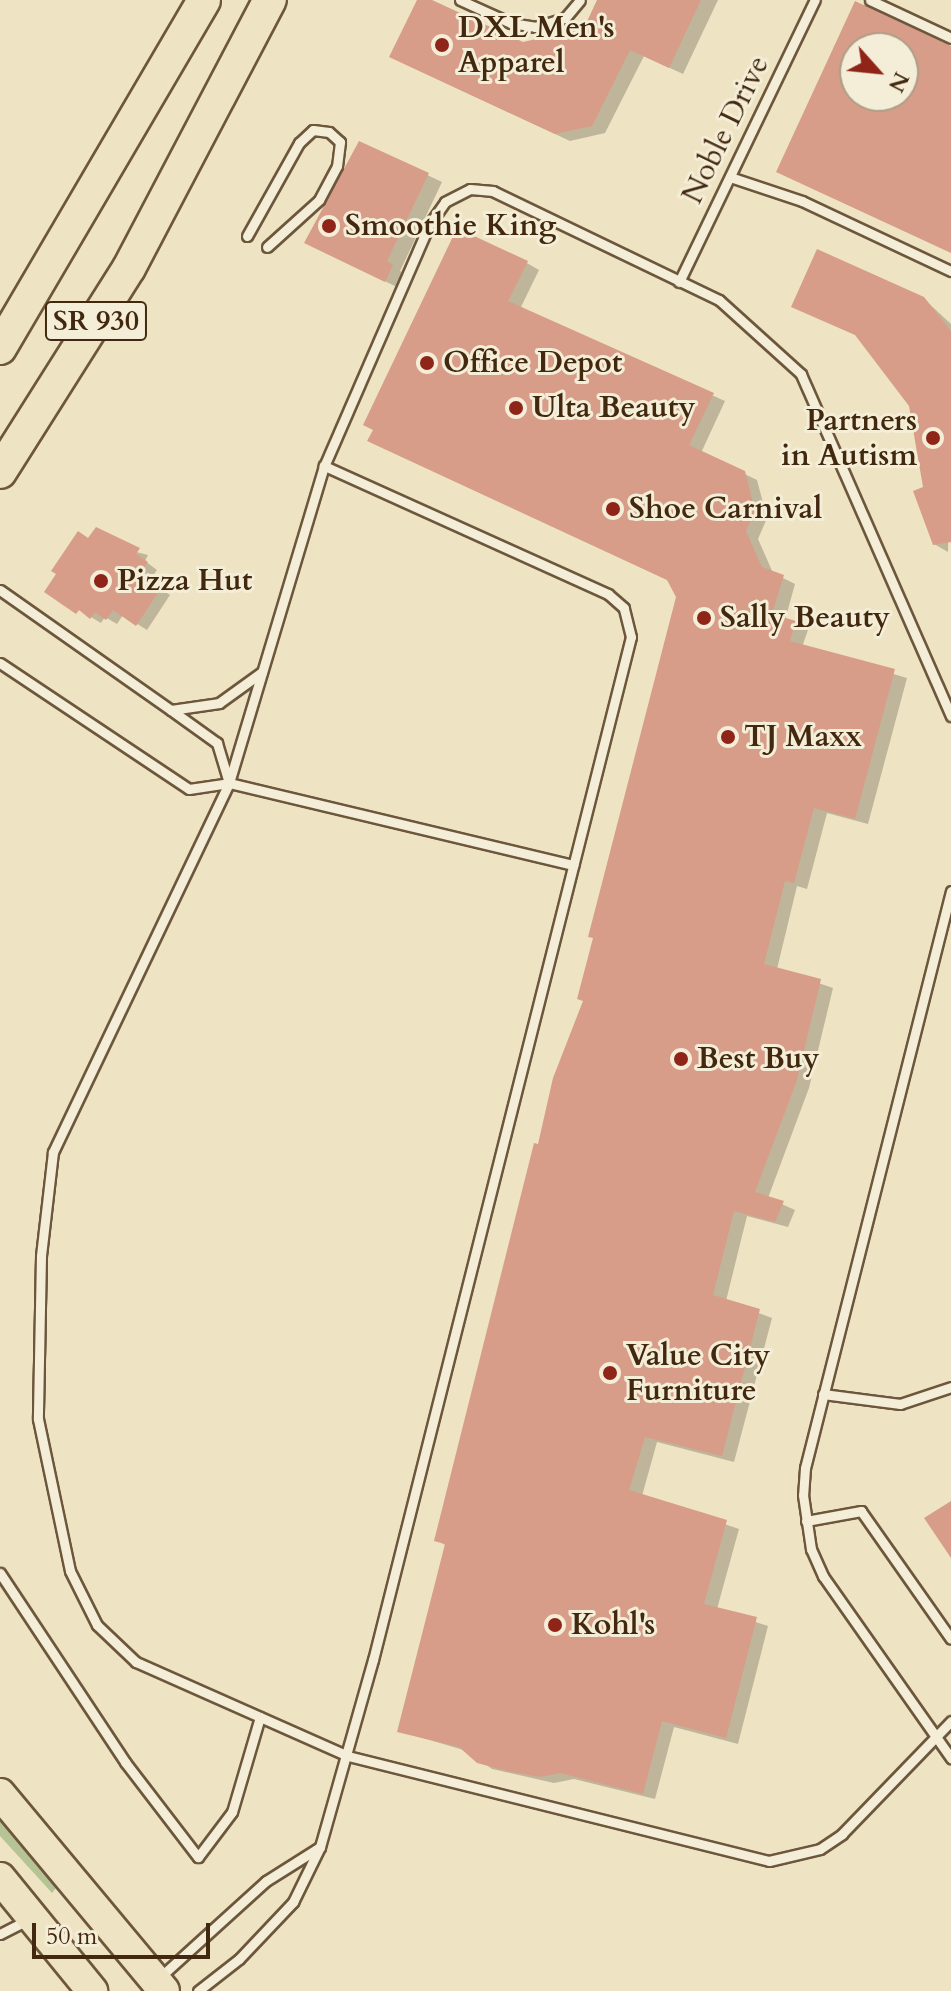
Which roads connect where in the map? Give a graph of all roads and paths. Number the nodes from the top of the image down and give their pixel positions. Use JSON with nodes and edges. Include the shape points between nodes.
{"nodes":[{"id":1,"x":204,"y":0,"type":"edge"},
{"id":2,"x":270,"y":0,"type":"edge"},
{"id":3,"x":460,"y":0,"type":"edge"},
{"id":4,"x":580,"y":0,"type":"edge"},
{"id":5,"x":815,"y":0,"type":"edge"},
{"id":6,"x":870,"y":0,"type":"edge"},
{"id":7,"x":951,"y":38,"type":"edge"},
{"id":8,"x":730,"y":177,"type":"junction"},
{"id":9,"x":247,"y":236,"type":"dead end"},
{"id":10,"x":267,"y":247,"type":"dead end"},
{"id":11,"x":951,"y":271,"type":"edge"},
{"id":12,"x":679,"y":282,"type":"junction"},
{"id":13,"x":0,"y":348,"type":"edge"},
{"id":14,"x":324,"y":466,"type":"junction"},
{"id":15,"x":0,"y":472,"type":"edge"},
{"id":16,"x":0,"y":590,"type":"edge"},
{"id":17,"x":0,"y":663,"type":"edge"},
{"id":18,"x":262,"y":672,"type":"junction"},
{"id":19,"x":171,"y":710,"type":"junction"},
{"id":20,"x":951,"y":716,"type":"edge"},
{"id":21,"x":229,"y":783,"type":"junction"},
{"id":22,"x":573,"y":865,"type":"junction"},
{"id":23,"x":951,"y":891,"type":"edge"},
{"id":24,"x":951,"y":1387,"type":"edge"},
{"id":25,"x":823,"y":1394,"type":"junction"},
{"id":26,"x":806,"y":1521,"type":"junction"},
{"id":27,"x":0,"y":1573,"type":"edge"},
{"id":28,"x":951,"y":1639,"type":"edge"},
{"id":29,"x":260,"y":1717,"type":"junction"},
{"id":30,"x":951,"y":1721,"type":"edge"},
{"id":31,"x":934,"y":1733,"type":"junction"},
{"id":32,"x":348,"y":1756,"type":"junction"},
{"id":33,"x":951,"y":1758,"type":"edge"},
{"id":34,"x":0,"y":1794,"type":"edge"},
{"id":35,"x":320,"y":1847,"type":"junction"},
{"id":36,"x":0,"y":1878,"type":"edge"},
{"id":37,"x":32,"y":1918,"type":"junction"},
{"id":38,"x":0,"y":1934,"type":"edge"},
{"id":39,"x":153,"y":1988,"type":"edge"},
{"id":40,"x":92,"y":1991,"type":"edge"},
{"id":41,"x":198,"y":1991,"type":"edge"}],
"edges":[{"from":1,"to":13,"type":"highway","number":"SR 930","via":[[14,316]]},
{"from":2,"to":15,"type":"highway","number":"SR 930","via":[[129,268]]},
{"from":3,"to":4,"type":"lane","via":[[511,23],[535,27],[565,18]]},
{"from":5,"to":8,"type":"lane","name":"Noble Drive"},
{"from":6,"to":7,"type":"lane"},
{"from":8,"to":11,"type":"lane","via":[[802,201]]},
{"from":8,"to":12,"type":"lane","name":"Noble Drive"},
{"from":9,"to":10,"type":"lane","via":[[299,143],[313,130],[329,132],[340,142],[337,166],[319,200]]},
{"from":12,"to":14,"type":"lane","via":[[493,191],[470,189],[445,202],[429,225]]},
{"from":12,"to":20,"type":"lane","via":[[719,300],[801,374]]},
{"from":14,"to":18,"type":"lane"},
{"from":14,"to":22,"type":"lane","via":[[608,594],[624,608],[631,637]]},
{"from":16,"to":19,"type":"lane"},
{"from":17,"to":21,"type":"lane","via":[[189,789]]},
{"from":18,"to":19,"type":"lane","via":[[219,703]]},
{"from":18,"to":21,"type":"lane"},
{"from":19,"to":21,"type":"lane","via":[[217,743]]},
{"from":21,"to":22,"type":"lane"},
{"from":21,"to":29,"type":"lane","via":[[53,1152],[41,1256],[38,1419],[70,1571],[97,1625],[136,1662]]},
{"from":22,"to":32,"type":"lane"},
{"from":23,"to":25,"type":"lane"},
{"from":24,"to":25,"type":"lane","via":[[900,1404]]},
{"from":25,"to":26,"type":"lane","via":[[805,1468]]},
{"from":26,"to":28,"type":"lane","via":[[861,1511]]},
{"from":26,"to":31,"type":"lane","via":[[823,1576]]},
{"from":27,"to":29,"type":"lane","via":[[125,1762],[198,1857],[232,1812]]},
{"from":29,"to":32,"type":"lane"},
{"from":30,"to":31,"type":"lane"},
{"from":31,"to":32,"type":"lane","via":[[842,1834],[820,1849],[769,1861]]},
{"from":31,"to":33,"type":"lane"},
{"from":32,"to":35,"type":"lane"},
{"from":34,"to":39,"type":"main road"},
{"from":35,"to":39,"type":"lane","via":[[266,1881]]},
{"from":35,"to":41,"type":"lane","via":[[293,1902],[239,1959]]},
{"from":36,"to":37,"type":"main road"},
{"from":37,"to":38,"type":"lane"},
{"from":37,"to":40,"type":"main road"}]}
